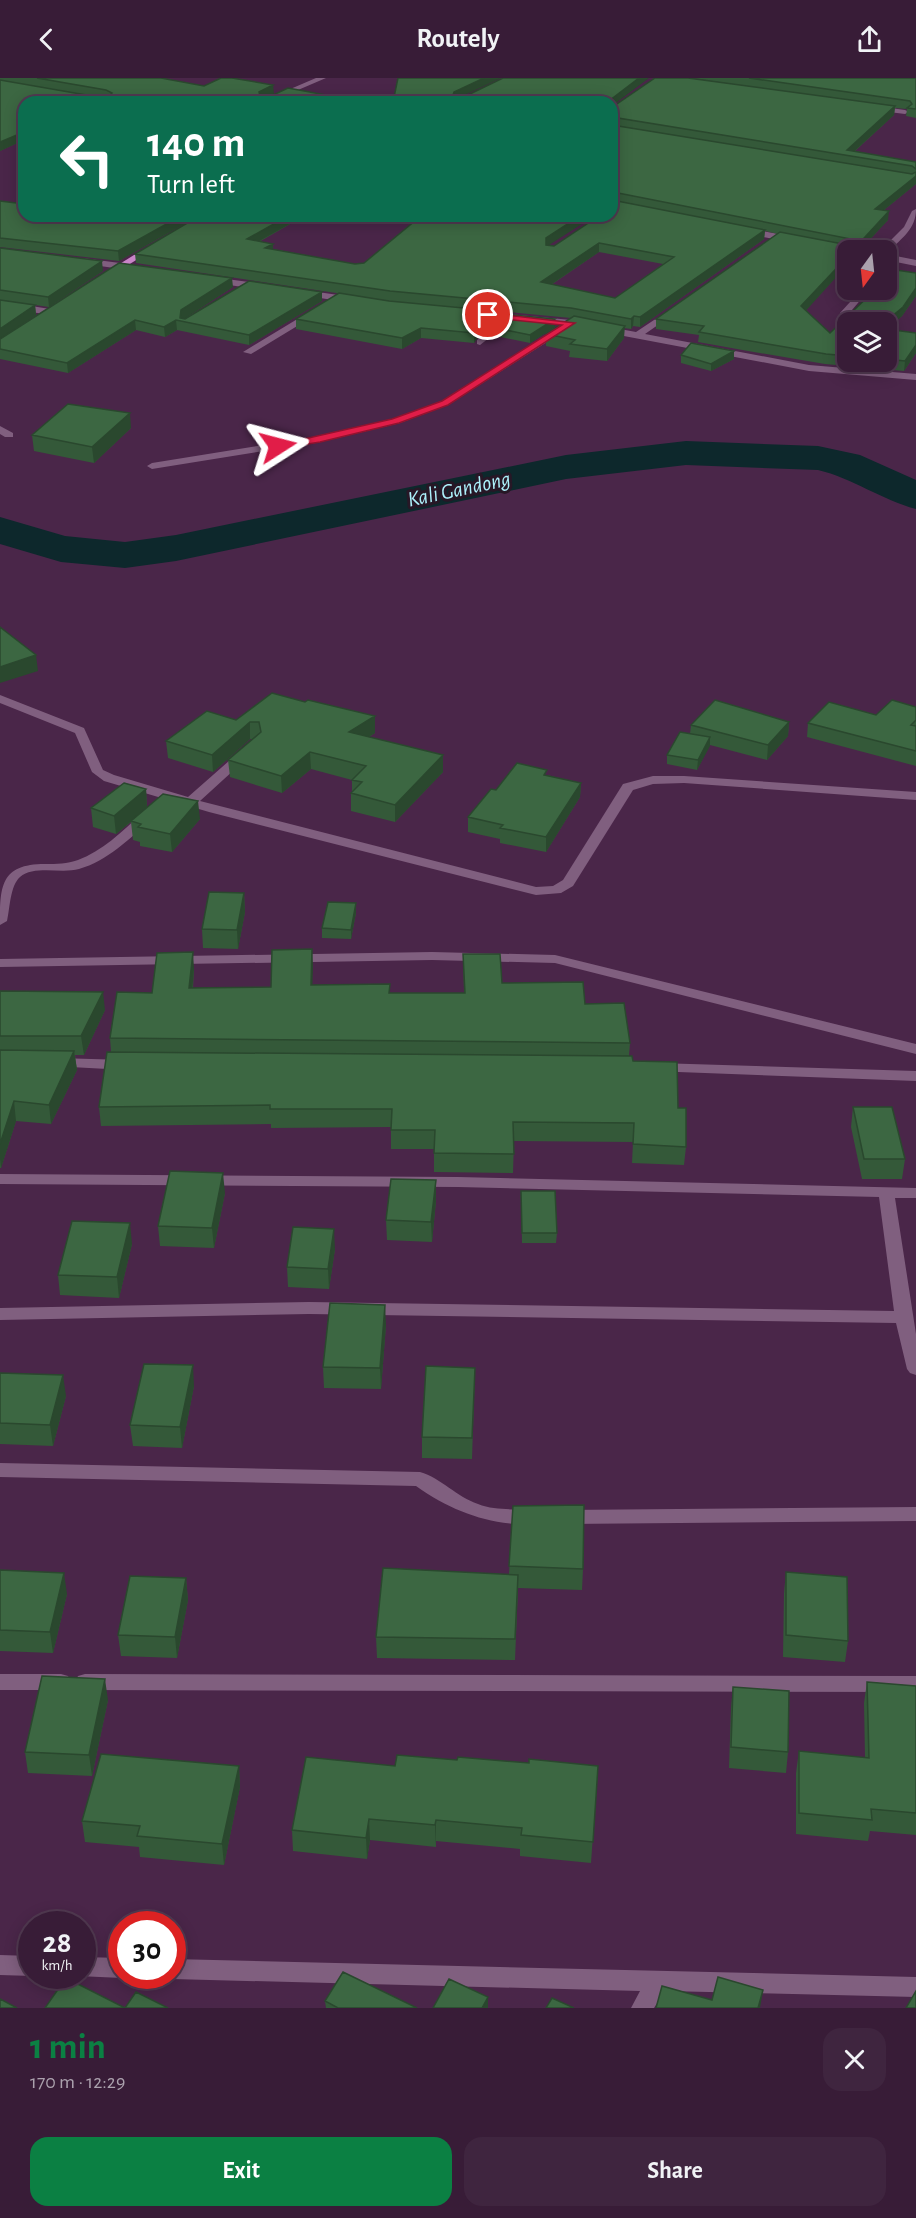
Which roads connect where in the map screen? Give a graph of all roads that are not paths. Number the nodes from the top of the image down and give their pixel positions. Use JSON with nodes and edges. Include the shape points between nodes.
{"nodes":[{"id":1,"x":322,"y":78,"type":"edge"},
{"id":2,"x":278,"y":96,"type":"edge"},
{"id":3,"x":870,"y":107,"type":"edge"},
{"id":4,"x":905,"y":112,"type":"edge"},
{"id":5,"x":916,"y":211,"type":"edge"},
{"id":6,"x":731,"y":228,"type":"edge"},
{"id":7,"x":776,"y":237,"type":"junction"},
{"id":8,"x":160,"y":242,"type":"edge"},
{"id":9,"x":767,"y":243,"type":"edge"},
{"id":10,"x":807,"y":243,"type":"edge"},
{"id":11,"x":897,"y":243,"type":"edge"},
{"id":12,"x":897,"y":259,"type":"edge"},
{"id":13,"x":74,"y":260,"type":"edge"},
{"id":14,"x":916,"y":263,"type":"edge"},
{"id":15,"x":120,"y":266,"type":"junction"},
{"id":16,"x":143,"y":270,"type":"edge"},
{"id":17,"x":201,"y":278,"type":"edge"},
{"id":18,"x":93,"y":283,"type":"edge"},
{"id":19,"x":247,"y":285,"type":"junction"},
{"id":20,"x":270,"y":288,"type":"edge"},
{"id":21,"x":292,"y":291,"type":"edge"},
{"id":22,"x":229,"y":296,"type":"edge"},
{"id":23,"x":338,"y":298,"type":"junction"},
{"id":24,"x":856,"y":300,"type":"edge"},
{"id":25,"x":359,"y":301,"type":"edge"},
{"id":26,"x":684,"y":303,"type":"edge"},
{"id":27,"x":0,"y":304,"type":"edge"},
{"id":28,"x":328,"y":304,"type":"edge"},
{"id":29,"x":54,"y":309,"type":"joint"},
{"id":30,"x":318,"y":310,"type":"edge"},
{"id":31,"x":846,"y":312,"type":"edge"},
{"id":32,"x":465,"y":314,"type":"edge"},
{"id":33,"x":510,"y":317,"type":"junction"},
{"id":34,"x":34,"y":323,"type":"edge"},
{"id":35,"x":571,"y":323,"type":"junction"},
{"id":36,"x":637,"y":336,"type":"junction"},
{"id":37,"x":480,"y":342,"type":"dead end"},
{"id":38,"x":248,"y":352,"type":"dead end"},
{"id":39,"x":916,"y":377,"type":"edge"},
{"id":40,"x":152,"y":466,"type":"dead end"},
{"id":41,"x":0,"y":699,"type":"edge"},
{"id":42,"x":256,"y":744,"type":"edge"},
{"id":43,"x":916,"y":796,"type":"edge"},
{"id":44,"x":191,"y":802,"type":"junction"},
{"id":45,"x":163,"y":804,"type":"junction"},
{"id":46,"x":0,"y":921,"type":"edge"},
{"id":47,"x":0,"y":963,"type":"edge"},
{"id":48,"x":916,"y":1048,"type":"edge"},
{"id":49,"x":44,"y":1063,"type":"edge"},
{"id":50,"x":145,"y":1065,"type":"edge"},
{"id":51,"x":642,"y":1068,"type":"edge"},
{"id":52,"x":916,"y":1076,"type":"edge"},
{"id":53,"x":0,"y":1179,"type":"edge"},
{"id":54,"x":885,"y":1192,"type":"junction"},
{"id":55,"x":916,"y":1193,"type":"edge"},
{"id":56,"x":0,"y":1314,"type":"edge"},
{"id":57,"x":903,"y":1317,"type":"junction"},
{"id":58,"x":913,"y":1345,"type":"edge"},
{"id":59,"x":916,"y":1369,"type":"edge"},
{"id":60,"x":0,"y":1470,"type":"edge"},
{"id":61,"x":916,"y":1514,"type":"edge"},
{"id":62,"x":0,"y":1682,"type":"edge"},
{"id":63,"x":916,"y":1684,"type":"edge"},
{"id":64,"x":0,"y":1965,"type":"edge"},
{"id":65,"x":18,"y":1966,"type":"edge"},
{"id":66,"x":186,"y":1969,"type":"edge"},
{"id":67,"x":659,"y":1980,"type":"junction"},
{"id":68,"x":916,"y":1987,"type":"edge"},
{"id":69,"x":642,"y":2008,"type":"edge"}],
"edges":[{"from":1,"to":2,"type":"street"},
{"from":3,"to":4,"type":"street"},
{"from":5,"to":11,"type":"street"},
{"from":6,"to":7,"type":"street"},
{"from":7,"to":9,"type":"street"},
{"from":7,"to":10,"type":"street"},
{"from":8,"to":15,"type":"main road"},
{"from":12,"to":14,"type":"street"},
{"from":13,"to":15,"type":"street"},
{"from":15,"to":16,"type":"street"},
{"from":15,"to":18,"type":"main road"},
{"from":17,"to":19,"type":"street"},
{"from":19,"to":20,"type":"street"},
{"from":19,"to":22,"type":"street"},
{"from":21,"to":23,"type":"street"},
{"from":23,"to":25,"type":"street"},
{"from":23,"to":28,"type":"street"},
{"from":24,"to":31,"type":"street"},
{"from":26,"to":36,"type":"street"},
{"from":27,"to":29,"type":"street"},
{"from":29,"to":34,"type":"main road"},
{"from":30,"to":38,"type":"street"},
{"from":32,"to":33,"type":"street"},
{"from":33,"to":35,"type":"street"},
{"from":33,"to":37,"type":"street"},
{"from":35,"to":36,"type":"street"},
{"from":35,"to":40,"type":"street","via":[[445,403],[396,421],[320,439]]},
{"from":36,"to":39,"type":"street","via":[[809,368]]},
{"from":41,"to":45,"type":"street","via":[[80,731],[98,772]]},
{"from":42,"to":44,"type":"street"},
{"from":43,"to":44,"type":"street","via":[[708,782],[640,783],[628,787],[568,883],[556,890],[536,891]]},
{"from":44,"to":45,"type":"street"},
{"from":45,"to":46,"type":"street","via":[[117,842],[76,866],[16,874],[10,881]]},
{"from":47,"to":48,"type":"street","via":[[432,956],[555,959]]},
{"from":49,"to":50,"type":"street"},
{"from":51,"to":52,"type":"street"},
{"from":53,"to":54,"type":"street","via":[[221,1178]]},
{"from":54,"to":55,"type":"street"},
{"from":54,"to":57,"type":"street"},
{"from":56,"to":57,"type":"street","via":[[309,1308]]},
{"from":57,"to":58,"type":"street"},
{"from":58,"to":59,"type":"street"},
{"from":60,"to":61,"type":"street","via":[[420,1479],[465,1509],[500,1518]]},
{"from":62,"to":63,"type":"street"},
{"from":64,"to":65,"type":"street"},
{"from":66,"to":67,"type":"street"},
{"from":67,"to":68,"type":"street"},
{"from":67,"to":69,"type":"street"}]}
